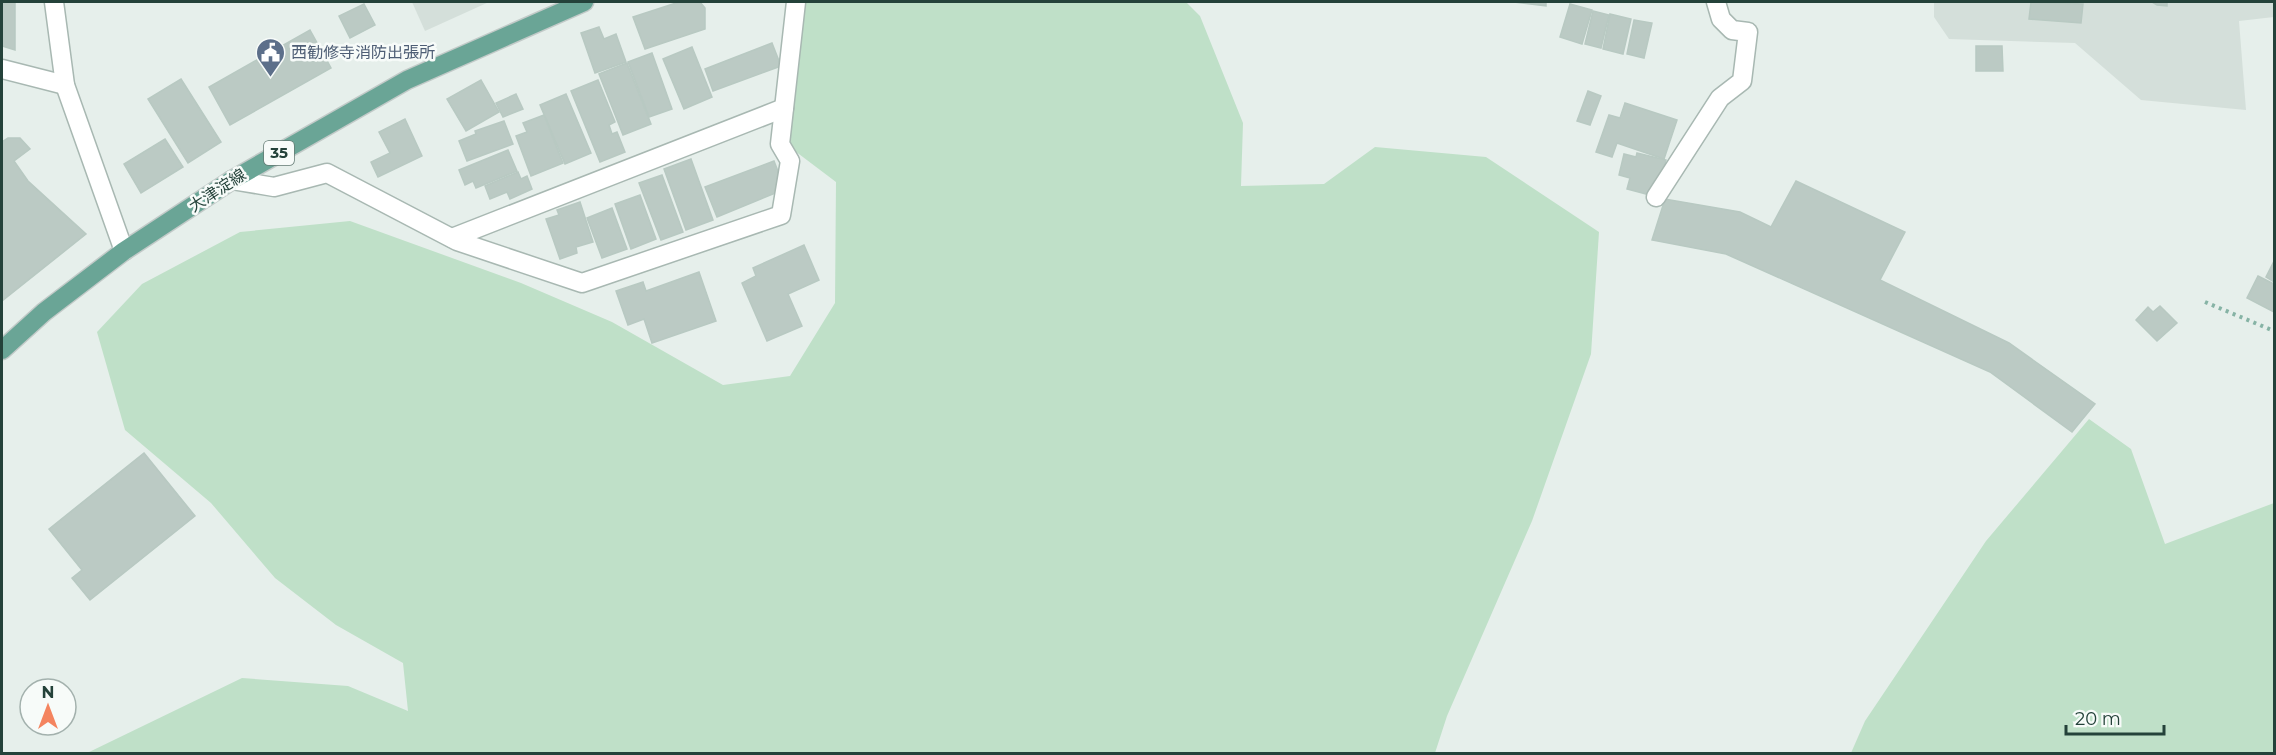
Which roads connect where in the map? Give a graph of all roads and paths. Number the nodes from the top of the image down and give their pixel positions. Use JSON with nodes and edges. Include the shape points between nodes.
{"nodes":[{"id":1,"x":54,"y":2,"type":"edge"},
{"id":2,"x":584,"y":2,"type":"edge"},
{"id":3,"x":796,"y":2,"type":"edge"},
{"id":4,"x":1716,"y":2,"type":"edge"},
{"id":5,"x":2,"y":69,"type":"edge"},
{"id":6,"x":65,"y":85,"type":"junction"},
{"id":7,"x":784,"y":108,"type":"junction"},
{"id":8,"x":232,"y":180,"type":"junction"},
{"id":9,"x":1656,"y":197,"type":"dead end"},
{"id":10,"x":452,"y":238,"type":"junction"},
{"id":11,"x":124,"y":251,"type":"junction"},
{"id":12,"x":2205,"y":302,"type":"dead end"},
{"id":13,"x":2274,"y":331,"type":"edge"},
{"id":14,"x":2,"y":350,"type":"edge"}],
"edges":[{"from":1,"to":6,"type":"street"},
{"from":2,"to":8,"type":"main road","name":"大津淀線","number":"35","via":[[407,80]]},
{"from":3,"to":7,"type":"street"},
{"from":4,"to":9,"type":"street","via":[[1721,19],[1732,30],[1748,32],[1742,81],[1720,98]]},
{"from":5,"to":6,"type":"street"},
{"from":6,"to":11,"type":"street"},
{"from":7,"to":10,"type":"street"},
{"from":7,"to":10,"type":"street","via":[[780,144],[790,161],[781,215],[582,283]]},
{"from":8,"to":10,"type":"street","via":[[274,187],[327,173]]},
{"from":8,"to":11,"type":"main road","name":"大津淀線","number":"35"},
{"from":11,"to":14,"type":"main road","name":"大津淀線","number":"35","via":[[44,312]]},
{"from":12,"to":13,"type":"path"}]}
